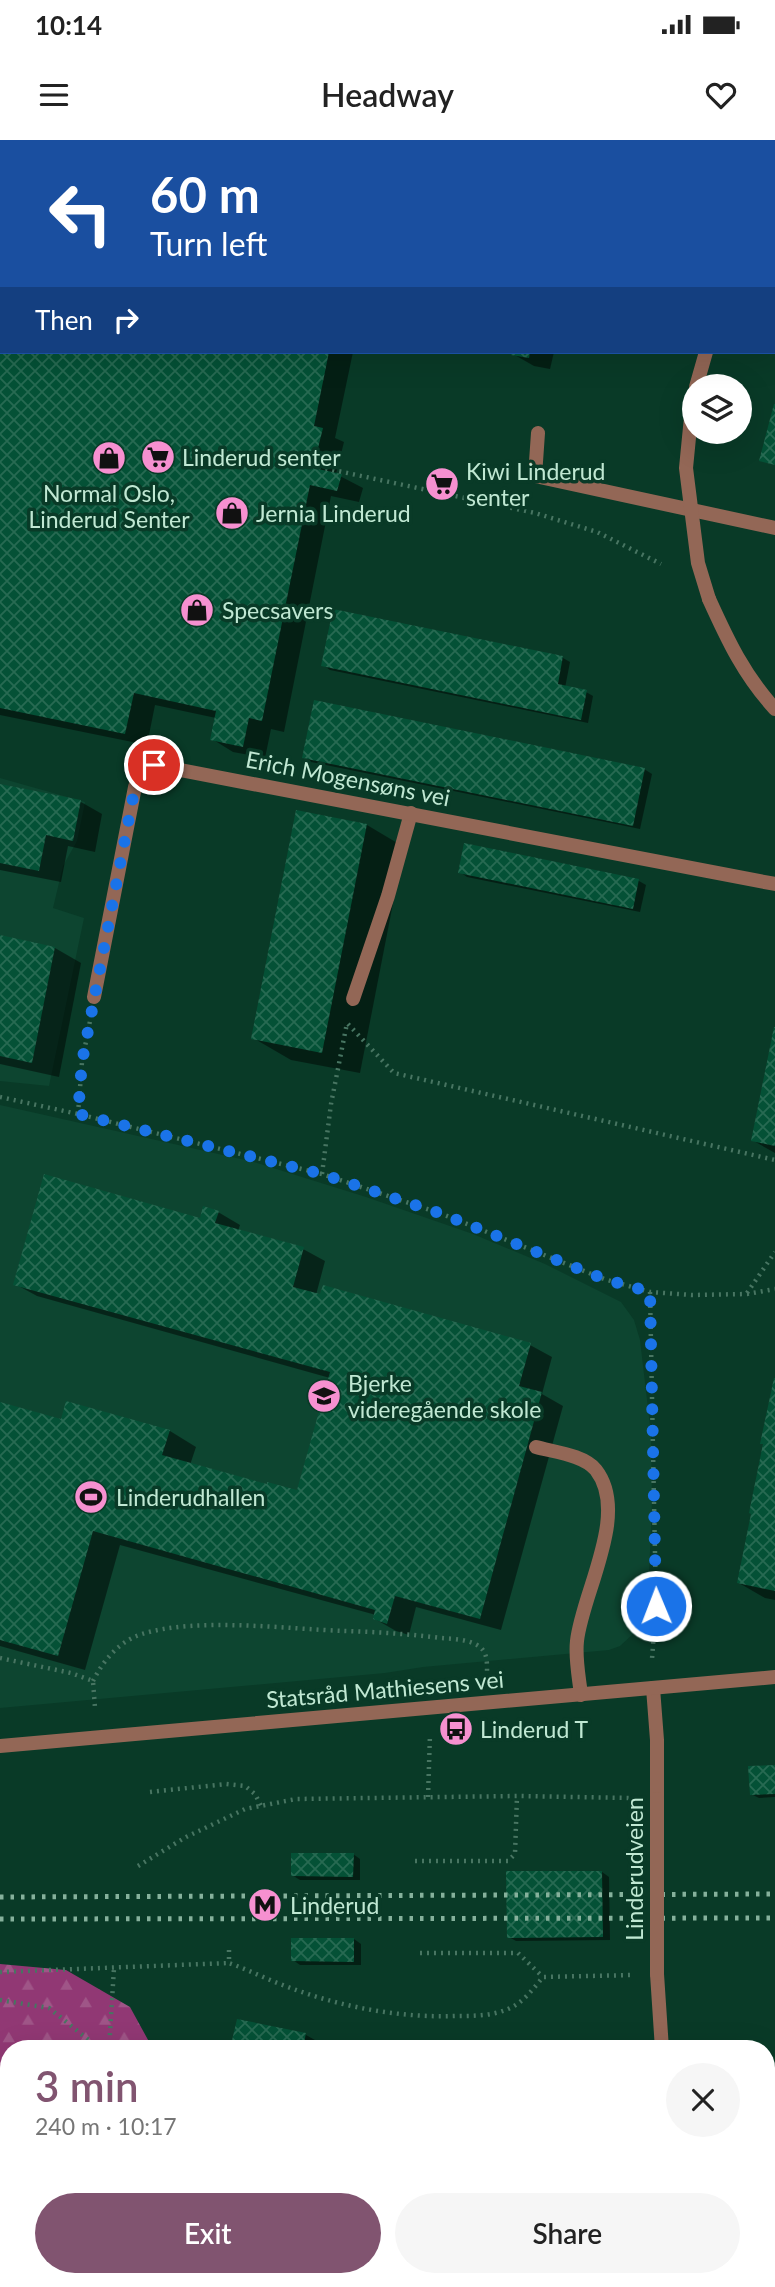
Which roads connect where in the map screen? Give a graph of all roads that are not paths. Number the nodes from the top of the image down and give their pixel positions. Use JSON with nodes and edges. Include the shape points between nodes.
{"nodes":[{"id":1,"x":705,"y":354,"type":"edge"},
{"id":2,"x":700,"y":374,"type":"edge"},
{"id":3,"x":538,"y":433,"type":"dead end"},
{"id":4,"x":688,"y":444,"type":"edge"},
{"id":5,"x":775,"y":528,"type":"edge"},
{"id":6,"x":775,"y":709,"type":"edge"},
{"id":7,"x":411,"y":813,"type":"junction"},
{"id":8,"x":775,"y":884,"type":"edge"},
{"id":9,"x":94,"y":998,"type":"road end"},
{"id":10,"x":354,"y":999,"type":"road end"},
{"id":11,"x":536,"y":1447,"type":"dead end"},
{"id":12,"x":775,"y":1677,"type":"edge"},
{"id":13,"x":653,"y":1688,"type":"junction"},
{"id":14,"x":581,"y":1695,"type":"junction"},
{"id":15,"x":0,"y":1746,"type":"edge"},
{"id":16,"x":661,"y":2040,"type":"edge"}],
"edges":[{"from":1,"to":2,"type":"street"},
{"from":3,"to":5,"type":"street","via":[[535,476]]},
{"from":4,"to":6,"type":"street","bridge":true,"via":[[686,468],[698,563],[709,599],[753,685]]},
{"from":7,"to":8,"type":"street","name":"Erich Mogensøns vei"},
{"from":7,"to":9,"type":"street","name":"Erich Mogensøns vei","via":[[174,768],[145,768],[135,787]]},
{"from":7,"to":10,"type":"street"},
{"from":11,"to":14,"type":"street","via":[[584,1461],[604,1484],[608,1508],[605,1533],[577,1642]]},
{"from":12,"to":13,"type":"street","name":"Statsråd Mathiesens vei"},
{"from":13,"to":14,"type":"street","name":"Statsråd Mathiesens vei"},
{"from":13,"to":16,"type":"street","name":"Linderudveien","bridge":true},
{"from":14,"to":15,"type":"street","name":"Statsråd Mathiesens vei"}]}
